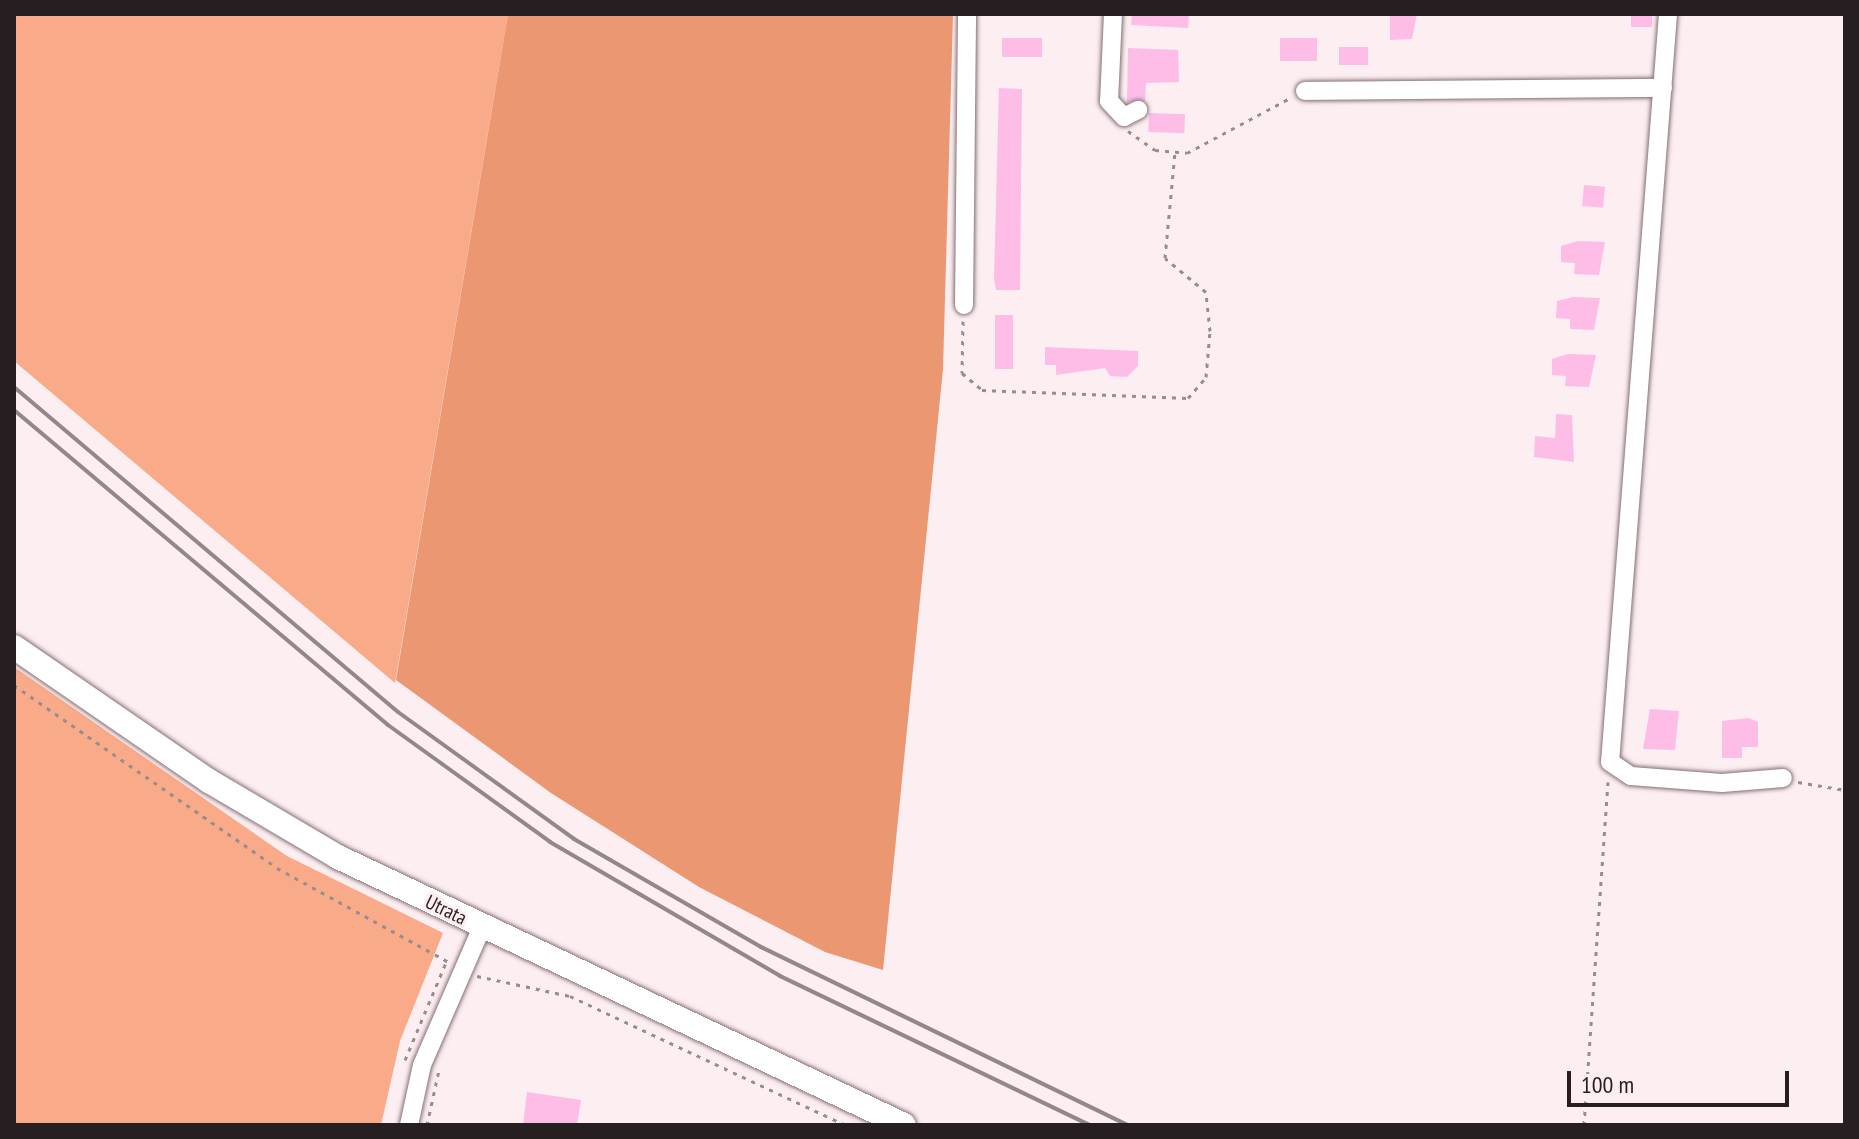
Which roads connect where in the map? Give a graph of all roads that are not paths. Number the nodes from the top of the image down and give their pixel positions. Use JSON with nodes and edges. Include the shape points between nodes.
{"nodes":[{"id":1,"x":967,"y":14,"type":"edge"},
{"id":2,"x":1113,"y":14,"type":"edge"},
{"id":3,"x":1668,"y":14,"type":"edge"},
{"id":4,"x":1663,"y":88,"type":"junction"},
{"id":5,"x":1305,"y":91,"type":"road end"},
{"id":6,"x":1138,"y":110,"type":"dead end"},
{"id":7,"x":964,"y":305,"type":"road end"},
{"id":8,"x":14,"y":647,"type":"edge"},
{"id":9,"x":1783,"y":778,"type":"road end"},
{"id":10,"x":482,"y":927,"type":"junction"},
{"id":11,"x":409,"y":1125,"type":"edge"},
{"id":12,"x":904,"y":1125,"type":"edge"}],
"edges":[{"from":1,"to":7,"type":"street"},
{"from":2,"to":6,"type":"street","via":[[1109,101],[1118,114]]},
{"from":3,"to":4,"type":"street"},
{"from":4,"to":5,"type":"street"},
{"from":4,"to":9,"type":"street","via":[[1610,762],[1631,776],[1722,783]]},
{"from":8,"to":10,"type":"main road","name":"Utrata","via":[[244,803]]},
{"from":10,"to":11,"type":"street","via":[[471,973],[422,1065]]},
{"from":10,"to":12,"type":"main road","name":"Utrata"}]}
